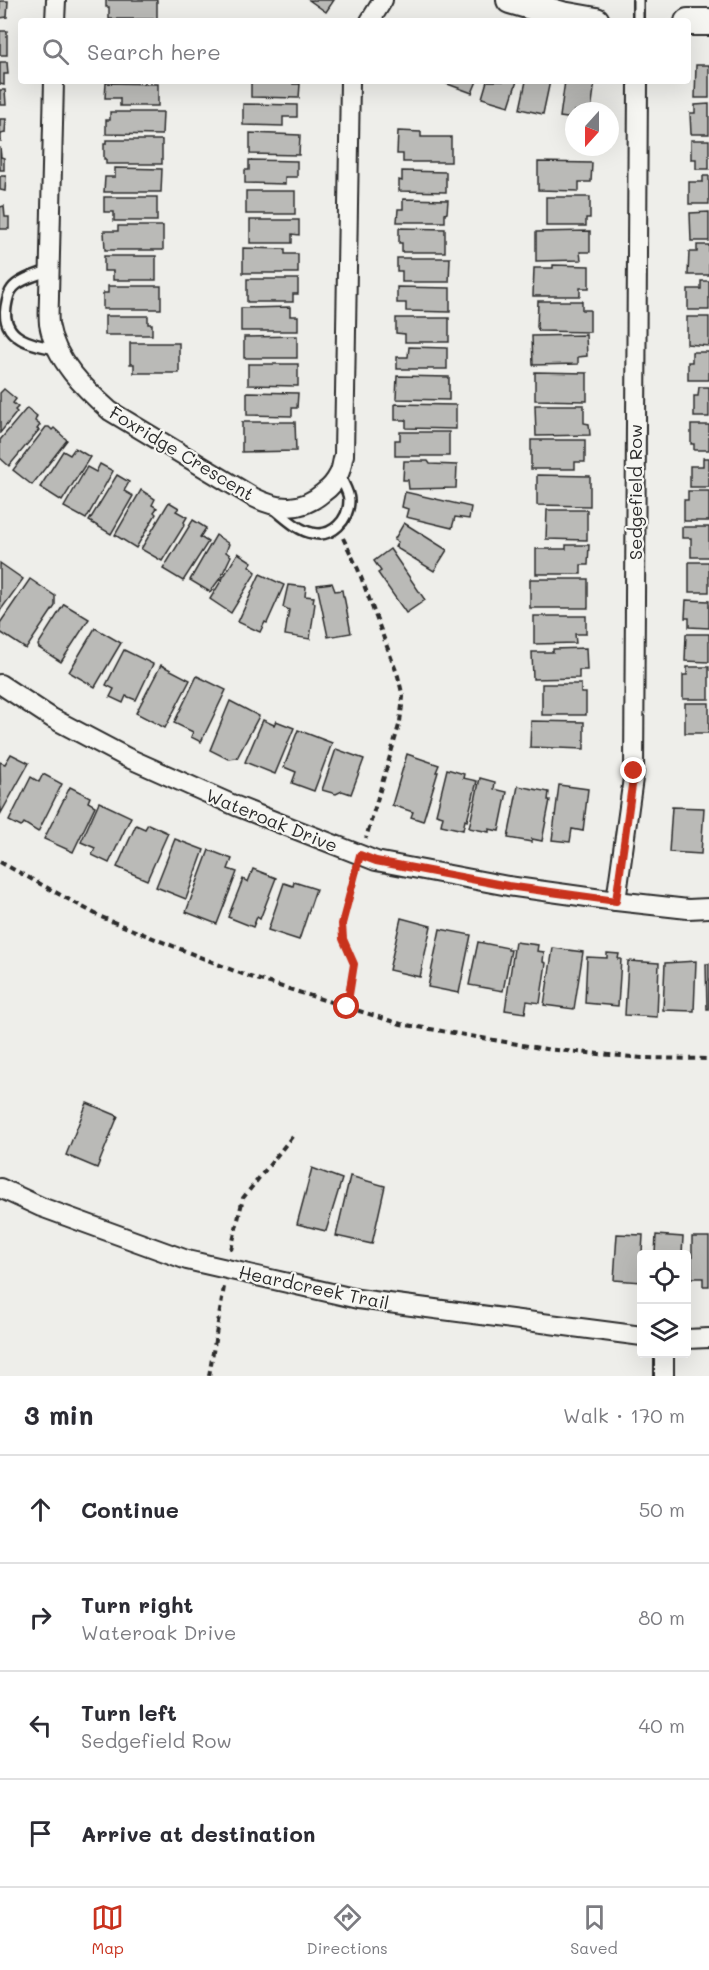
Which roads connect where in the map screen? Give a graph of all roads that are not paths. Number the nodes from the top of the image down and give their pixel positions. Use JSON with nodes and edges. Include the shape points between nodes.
{"nodes":[{"id":1,"x":56,"y":0,"type":"edge"},
{"id":2,"x":383,"y":0,"type":"edge"},
{"id":3,"x":510,"y":0,"type":"edge"},
{"id":4,"x":638,"y":0,"type":"edge"},
{"id":5,"x":55,"y":18,"type":"edge"},
{"id":6,"x":372,"y":18,"type":"edge"},
{"id":7,"x":579,"y":18,"type":"edge"},
{"id":8,"x":638,"y":18,"type":"edge"},
{"id":9,"x":691,"y":22,"type":"edge"},
{"id":10,"x":709,"y":22,"type":"edge"},
{"id":11,"x":54,"y":84,"type":"edge"},
{"id":12,"x":350,"y":84,"type":"edge"},
{"id":13,"x":638,"y":84,"type":"edge"},
{"id":14,"x":50,"y":270,"type":"junction"},
{"id":15,"x":57,"y":349,"type":"junction"},
{"id":16,"x":339,"y":474,"type":"junction"},
{"id":17,"x":270,"y":505,"type":"junction"},
{"id":18,"x":0,"y":684,"type":"edge"},
{"id":19,"x":616,"y":901,"type":"junction"},
{"id":20,"x":709,"y":908,"type":"edge"},
{"id":21,"x":0,"y":1188,"type":"edge"},
{"id":22,"x":637,"y":1335,"type":"edge"},
{"id":23,"x":709,"y":1338,"type":"edge"},
{"id":24,"x":691,"y":1339,"type":"edge"},
{"id":25,"x":664,"y":1358,"type":"edge"},
{"id":26,"x":664,"y":1376,"type":"edge"}],
"edges":[{"from":1,"to":5,"type":"street"},
{"from":2,"to":6,"type":"street"},
{"from":3,"to":7,"type":"street"},
{"from":4,"to":8,"type":"lane"},
{"from":9,"to":10,"type":"street"},
{"from":11,"to":14,"type":"street","name":"Foxridge Crescent"},
{"from":12,"to":16,"type":"street","via":[[344,455]]},
{"from":13,"to":19,"type":"street","name":"Sedgefield Row","via":[[634,771]]},
{"from":14,"to":15,"type":"street","name":"Foxridge Crescent","via":[[49,324]]},
{"from":14,"to":15,"type":"lane","via":[[12,289],[5,313],[7,326],[17,337],[32,345]]},
{"from":15,"to":17,"type":"street","name":"Foxridge Crescent","via":[[89,393],[110,411]]},
{"from":16,"to":17,"type":"street","name":"Foxridge Crescent","via":[[312,503]]},
{"from":16,"to":17,"type":"lane","via":[[349,499],[346,515],[337,528],[326,534],[298,528]]},
{"from":18,"to":19,"type":"street","name":"Wateroak Drive","via":[[52,718],[126,757],[376,861]]},
{"from":19,"to":20,"type":"street","name":"Wateroak Drive"},
{"from":21,"to":22,"type":"street","name":"Heardcreek Trail","via":[[187,1260],[358,1299]]},
{"from":23,"to":24,"type":"street"},
{"from":25,"to":26,"type":"street"}]}
